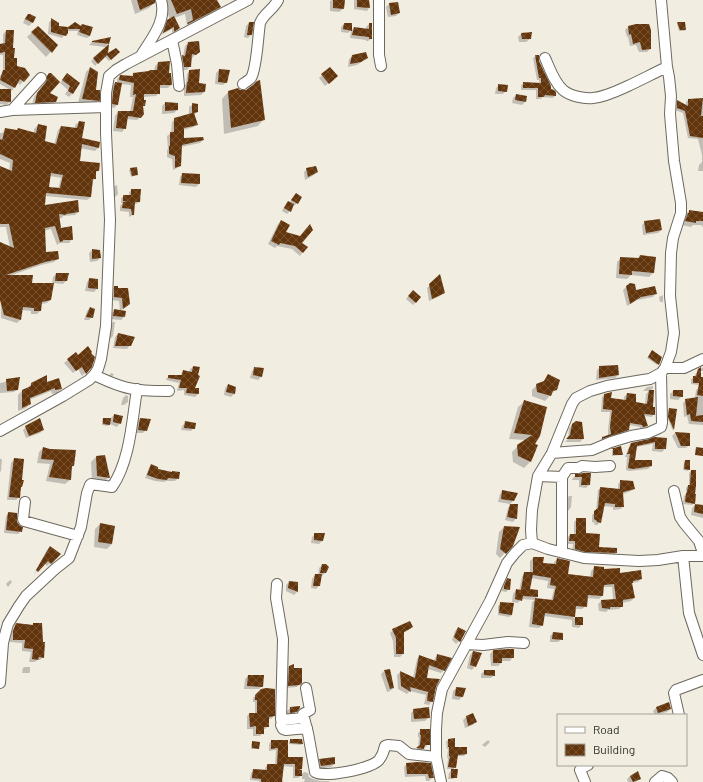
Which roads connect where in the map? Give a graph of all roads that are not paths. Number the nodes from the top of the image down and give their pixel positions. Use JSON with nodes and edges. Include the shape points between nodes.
{"nodes":[{"id":1,"x":161,"y":0,"type":"edge"},
{"id":2,"x":248,"y":0,"type":"edge"},
{"id":3,"x":278,"y":0,"type":"edge"},
{"id":4,"x":380,"y":0,"type":"edge"},
{"id":5,"x":661,"y":0,"type":"edge"},
{"id":6,"x":172,"y":40,"type":"junction"},
{"id":7,"x":141,"y":56,"type":"junction"},
{"id":8,"x":545,"y":58,"type":"dead end"},
{"id":9,"x":381,"y":66,"type":"dead end"},
{"id":10,"x":667,"y":67,"type":"junction"},
{"id":11,"x":42,"y":78,"type":"dead end"},
{"id":12,"x":243,"y":84,"type":"dead end"},
{"id":13,"x":179,"y":86,"type":"dead end"},
{"id":14,"x":106,"y":107,"type":"junction"},
{"id":15,"x":12,"y":110,"type":"junction"},
{"id":16,"x":0,"y":112,"type":"edge"},
{"id":17,"x":703,"y":359,"type":"edge"},
{"id":18,"x":663,"y":371,"type":"junction"},
{"id":19,"x":94,"y":375,"type":"junction"},
{"id":20,"x":137,"y":389,"type":"junction"},
{"id":21,"x":169,"y":391,"type":"dead end"},
{"id":22,"x":0,"y":431,"type":"edge"},
{"id":23,"x":552,"y":453,"type":"junction"},
{"id":24,"x":566,"y":458,"type":"dead end"},
{"id":25,"x":610,"y":466,"type":"dead end"},
{"id":26,"x":565,"y":472,"type":"junction"},
{"id":27,"x":538,"y":476,"type":"junction"},
{"id":28,"x":674,"y":490,"type":"dead end"},
{"id":29,"x":25,"y":502,"type":"dead end"},
{"id":30,"x":78,"y":536,"type":"junction"},
{"id":31,"x":701,"y":538,"type":"edge"},
{"id":32,"x":532,"y":543,"type":"junction"},
{"id":33,"x":562,"y":552,"type":"junction"},
{"id":34,"x":703,"y":555,"type":"edge"},
{"id":35,"x":683,"y":556,"type":"junction"},
{"id":36,"x":277,"y":584,"type":"dead end"},
{"id":37,"x":524,"y":643,"type":"dead end"},
{"id":38,"x":466,"y":644,"type":"junction"},
{"id":39,"x":703,"y":654,"type":"edge"},
{"id":40,"x":703,"y":680,"type":"edge"},
{"id":41,"x":0,"y":683,"type":"edge"},
{"id":42,"x":306,"y":688,"type":"dead end"},
{"id":43,"x":679,"y":714,"type":"edge"},
{"id":44,"x":305,"y":723,"type":"junction"},
{"id":45,"x":281,"y":725,"type":"dead end"},
{"id":46,"x":436,"y":757,"type":"junction"},
{"id":47,"x":586,"y":766,"type":"edge"},
{"id":48,"x":441,"y":782,"type":"edge"},
{"id":49,"x":585,"y":782,"type":"edge"},
{"id":50,"x":655,"y":782,"type":"edge"},
{"id":51,"x":672,"y":782,"type":"edge"}],
"edges":[{"from":1,"to":7,"type":"street","via":[[163,12],[159,25]]},
{"from":2,"to":6,"type":"street"},
{"from":3,"to":12,"type":"street","via":[[260,23],[252,75]]},
{"from":4,"to":9,"type":"street"},
{"from":5,"to":10,"type":"street"},
{"from":6,"to":7,"type":"street"},
{"from":6,"to":13,"type":"street"},
{"from":7,"to":14,"type":"street","via":[[109,76]]},
{"from":8,"to":10,"type":"street","via":[[563,90],[586,98],[614,92]]},
{"from":10,"to":18,"type":"street","via":[[674,161],[681,203],[671,253],[670,296],[674,333],[671,352]]},
{"from":11,"to":15,"type":"street"},
{"from":14,"to":15,"type":"street"},
{"from":14,"to":19,"type":"street","via":[[110,220],[106,326],[101,359]]},
{"from":15,"to":16,"type":"street"},
{"from":17,"to":18,"type":"street","via":[[684,368]]},
{"from":18,"to":23,"type":"street","via":[[650,378],[606,386],[576,398]]},
{"from":18,"to":23,"type":"street","via":[[661,427],[589,451]]},
{"from":19,"to":20,"type":"street","via":[[108,382]]},
{"from":19,"to":22,"type":"street"},
{"from":20,"to":21,"type":"street"},
{"from":20,"to":30,"type":"street","via":[[131,432],[119,474],[112,487],[90,485]]},
{"from":23,"to":27,"type":"street"},
{"from":24,"to":26,"type":"street"},
{"from":25,"to":26,"type":"street","via":[[582,466]]},
{"from":26,"to":27,"type":"street"},
{"from":26,"to":33,"type":"street"},
{"from":27,"to":32,"type":"street","via":[[532,510]]},
{"from":28,"to":31,"type":"street","via":[[680,517]]},
{"from":29,"to":30,"type":"street","via":[[24,521]]},
{"from":30,"to":41,"type":"street","via":[[68,558],[26,596],[8,624],[4,634]]},
{"from":31,"to":34,"type":"street"},
{"from":32,"to":33,"type":"street"},
{"from":32,"to":38,"type":"street","via":[[523,544],[507,563]]},
{"from":33,"to":35,"type":"street","via":[[584,558],[639,561]]},
{"from":34,"to":35,"type":"street"},
{"from":35,"to":39,"type":"street","via":[[690,616]]},
{"from":36,"to":44,"type":"street","via":[[276,598],[283,639],[281,720]]},
{"from":37,"to":38,"type":"street"},
{"from":38,"to":46,"type":"street","via":[[442,689],[437,712]]},
{"from":40,"to":43,"type":"street","via":[[675,691]]},
{"from":42,"to":44,"type":"street","via":[[310,710],[304,713]]},
{"from":44,"to":45,"type":"street","via":[[286,730],[283,730]]},
{"from":44,"to":46,"type":"street","via":[[315,772],[319,774],[345,772],[374,764],[382,757],[388,745],[400,746],[409,754]]},
{"from":46,"to":48,"type":"street"},
{"from":47,"to":49,"type":"street","via":[[580,770]]},
{"from":50,"to":51,"type":"street","via":[[662,776]]}]}
